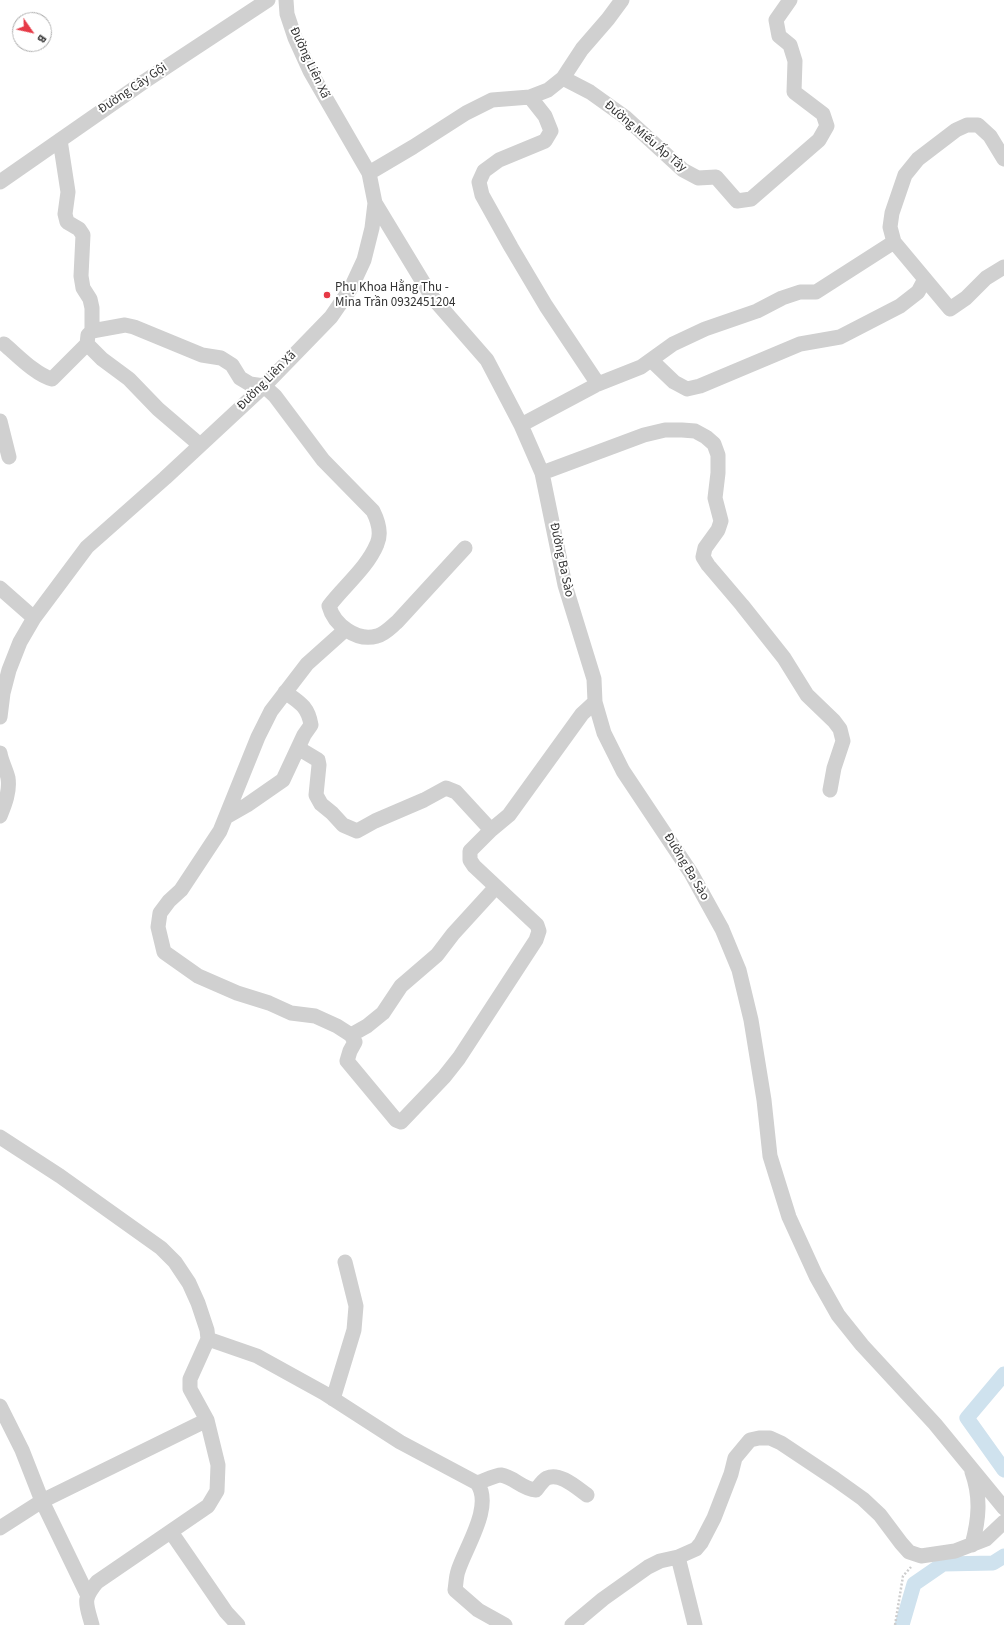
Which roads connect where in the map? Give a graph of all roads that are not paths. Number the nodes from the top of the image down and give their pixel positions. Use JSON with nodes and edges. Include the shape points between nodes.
{"nodes":[{"id":1,"x":268,"y":0,"type":"edge"},
{"id":2,"x":286,"y":0,"type":"edge"},
{"id":3,"x":622,"y":0,"type":"edge"},
{"id":4,"x":790,"y":0,"type":"edge"},
{"id":5,"x":563,"y":78,"type":"junction"},
{"id":6,"x":530,"y":97,"type":"junction"},
{"id":7,"x":60,"y":140,"type":"junction"},
{"id":8,"x":1004,"y":159,"type":"edge"},
{"id":9,"x":369,"y":172,"type":"junction"},
{"id":10,"x":0,"y":182,"type":"edge"},
{"id":11,"x":375,"y":203,"type":"junction"},
{"id":12,"x":894,"y":242,"type":"junction"},
{"id":13,"x":1004,"y":267,"type":"edge"},
{"id":14,"x":925,"y":279,"type":"junction"},
{"id":15,"x":89,"y":338,"type":"junction"},
{"id":16,"x":4,"y":344,"type":"dead end"},
{"id":17,"x":651,"y":360,"type":"junction"},
{"id":18,"x":598,"y":384,"type":"junction"},
{"id":19,"x":264,"y":386,"type":"junction"},
{"id":20,"x":0,"y":420,"type":"edge"},
{"id":21,"x":521,"y":425,"type":"junction"},
{"id":22,"x":200,"y":445,"type":"junction"},
{"id":23,"x":9,"y":457,"type":"dead end"},
{"id":24,"x":542,"y":473,"type":"junction"},
{"id":25,"x":465,"y":548,"type":"dead end"},
{"id":26,"x":0,"y":588,"type":"edge"},
{"id":27,"x":34,"y":618,"type":"junction"},
{"id":28,"x":345,"y":630,"type":"junction"},
{"id":29,"x":284,"y":692,"type":"junction"},
{"id":30,"x":595,"y":702,"type":"junction"},
{"id":31,"x":0,"y":717,"type":"edge"},
{"id":32,"x":298,"y":748,"type":"junction"},
{"id":33,"x":1,"y":761,"type":"edge"},
{"id":34,"x":830,"y":790,"type":"dead end"},
{"id":35,"x":0,"y":816,"type":"edge"},
{"id":36,"x":226,"y":817,"type":"junction"},
{"id":37,"x":491,"y":830,"type":"junction"},
{"id":38,"x":495,"y":888,"type":"junction"},
{"id":39,"x":351,"y":1035,"type":"junction"},
{"id":40,"x":0,"y":1137,"type":"edge"},
{"id":41,"x":345,"y":1262,"type":"dead end"},
{"id":42,"x":208,"y":1339,"type":"junction"},
{"id":43,"x":333,"y":1399,"type":"junction"},
{"id":44,"x":0,"y":1406,"type":"edge"},
{"id":45,"x":207,"y":1420,"type":"junction"},
{"id":46,"x":970,"y":1465,"type":"junction"},
{"id":47,"x":477,"y":1483,"type":"junction"},
{"id":48,"x":587,"y":1495,"type":"dead end"},
{"id":49,"x":42,"y":1501,"type":"junction"},
{"id":50,"x":1004,"y":1508,"type":"edge"},
{"id":51,"x":1004,"y":1522,"type":"edge"},
{"id":52,"x":0,"y":1528,"type":"edge"},
{"id":53,"x":171,"y":1532,"type":"junction"},
{"id":54,"x":972,"y":1545,"type":"junction"},
{"id":55,"x":678,"y":1557,"type":"junction"},
{"id":56,"x":87,"y":1594,"type":"junction"},
{"id":57,"x":92,"y":1625,"type":"edge"},
{"id":58,"x":238,"y":1625,"type":"edge"},
{"id":59,"x":505,"y":1625,"type":"edge"},
{"id":60,"x":572,"y":1625,"type":"edge"},
{"id":61,"x":695,"y":1625,"type":"edge"}],
"edges":[{"from":1,"to":7,"type":"street","name":"Đường Cây Gội"},
{"from":2,"to":9,"type":"street","name":"Đường Liên Xã","via":[[294,38],[310,72]]},
{"from":3,"to":5,"type":"street","via":[[582,49]]},
{"from":4,"to":5,"type":"street","name":"Đường Miếu Ấp Tây","via":[[776,20],[779,36],[790,46],[795,61],[794,92],[823,114],[827,126],[819,140],[751,199],[737,201],[716,177],[698,178],[683,170],[625,118],[590,92]]},
{"from":5,"to":6,"type":"street","via":[[548,90]]},
{"from":6,"to":9,"type":"street","via":[[492,100]]},
{"from":6,"to":18,"type":"street","via":[[545,116],[551,131],[545,141],[499,160],[484,171],[479,182],[482,195],[546,306]]},
{"from":7,"to":10,"type":"street","name":"Đường Cây Gội"},
{"from":7,"to":15,"type":"street","via":[[68,192],[65,214],[67,222],[79,229],[83,235],[81,276],[83,288],[92,308]]},
{"from":8,"to":12,"type":"street","via":[[990,136],[978,125],[967,125],[940,140],[918,159],[905,175],[892,213],[890,227]]},
{"from":9,"to":11,"type":"street","name":"Đường Liên Xã"},
{"from":11,"to":19,"type":"street","name":"Đường Liên Xã","via":[[364,260],[351,288],[331,317]]},
{"from":11,"to":21,"type":"street","name":"Đường Ba Sào","via":[[432,298],[487,360]]},
{"from":12,"to":14,"type":"street"},
{"from":12,"to":17,"type":"street","via":[[816,292],[800,292],[757,311],[705,329],[673,344]]},
{"from":13,"to":14,"type":"street","via":[[986,278],[966,298],[950,309]]},
{"from":14,"to":17,"type":"street","via":[[918,292],[900,306],[840,337],[800,344],[700,386],[687,389],[674,382]]},
{"from":15,"to":16,"type":"street","via":[[52,379],[28,364]]},
{"from":15,"to":19,"type":"street","via":[[125,325],[142,329],[163,340],[221,358],[232,365],[240,378],[250,384]]},
{"from":15,"to":22,"type":"street","via":[[102,359],[129,379],[158,409]]},
{"from":17,"to":18,"type":"street","via":[[641,367]]},
{"from":18,"to":21,"type":"street"},
{"from":19,"to":22,"type":"street","name":"Đường Liên Xã"},
{"from":19,"to":28,"type":"street","via":[[275,396],[323,460],[373,511],[378,520],[377,544],[329,606],[331,614]]},
{"from":20,"to":23,"type":"street"},
{"from":21,"to":24,"type":"street","name":"Đường Ba Sào"},
{"from":22,"to":27,"type":"street","name":"Đường Liên Xã","via":[[87,547]]},
{"from":24,"to":30,"type":"street","name":"Đường Ba Sào","via":[[566,585],[594,679]]},
{"from":24,"to":34,"type":"street","via":[[644,435],[665,430],[695,431],[714,444],[718,454],[715,498],[721,521],[718,530],[705,548],[703,557],[784,658],[807,695],[840,729],[842,741]]},
{"from":25,"to":28,"type":"street","via":[[386,631],[367,638]]},
{"from":26,"to":27,"type":"street"},
{"from":27,"to":31,"type":"street","name":"Đường Liên Xã","via":[[20,642],[9,670]]},
{"from":28,"to":29,"type":"street","via":[[308,664]]},
{"from":29,"to":32,"type":"street","via":[[301,703],[309,713],[311,725]]},
{"from":29,"to":36,"type":"street","via":[[258,737]]},
{"from":30,"to":37,"type":"street","via":[[582,714],[509,815]]},
{"from":30,"to":46,"type":"street","name":"Đường Ba Sào","via":[[604,732],[623,771],[691,873],[722,929],[739,970],[751,1020],[770,1156],[789,1217],[816,1276],[838,1315],[862,1346]]},
{"from":32,"to":36,"type":"street","via":[[282,780]]},
{"from":32,"to":37,"type":"street","via":[[318,760],[316,795],[321,804],[343,825],[357,831],[446,788],[456,792]]},
{"from":33,"to":35,"type":"street","via":[[9,787]]},
{"from":36,"to":39,"type":"street","via":[[198,866],[160,913],[158,927],[164,952],[204,979],[291,1013],[315,1016]]},
{"from":37,"to":38,"type":"street","via":[[470,851],[470,860]]},
{"from":38,"to":39,"type":"street","via":[[437,955],[401,986],[383,1012],[367,1026]]},
{"from":38,"to":39,"type":"street","via":[[537,926],[539,931],[536,940],[444,1077],[401,1122],[396,1120],[347,1061],[354,1042]]},
{"from":40,"to":42,"type":"street","via":[[161,1248],[175,1262],[189,1283],[205,1323]]},
{"from":41,"to":43,"type":"street","via":[[356,1306],[354,1330]]},
{"from":42,"to":43,"type":"street","via":[[257,1356]]},
{"from":42,"to":45,"type":"street","via":[[190,1379],[190,1389]]},
{"from":43,"to":47,"type":"street","via":[[400,1442]]},
{"from":44,"to":49,"type":"street","via":[[22,1450]]},
{"from":45,"to":49,"type":"street"},
{"from":45,"to":53,"type":"street","via":[[218,1465],[217,1491],[208,1506]]},
{"from":46,"to":50,"type":"street","name":"Đường Ba Sào"},
{"from":46,"to":54,"type":"street","via":[[977,1485],[979,1504]]},
{"from":47,"to":48,"type":"street","via":[[500,1475],[528,1489],[536,1490],[545,1479],[552,1477],[563,1479]]},
{"from":47,"to":59,"type":"street","via":[[483,1502],[458,1571],[455,1590],[478,1610]]},
{"from":49,"to":52,"type":"street"},
{"from":49,"to":56,"type":"street"},
{"from":51,"to":54,"type":"street","via":[[986,1539]]},
{"from":53,"to":56,"type":"street","via":[[97,1582]]},
{"from":53,"to":58,"type":"street","via":[[226,1612]]},
{"from":54,"to":55,"type":"street","via":[[955,1551],[921,1556],[909,1552],[880,1515],[863,1499],[781,1443],[764,1438],[750,1440],[741,1449],[735,1458],[705,1537],[696,1549]]},
{"from":55,"to":60,"type":"street","via":[[648,1567]]},
{"from":55,"to":61,"type":"street"},
{"from":56,"to":57,"type":"street","via":[[86,1604]]}]}
